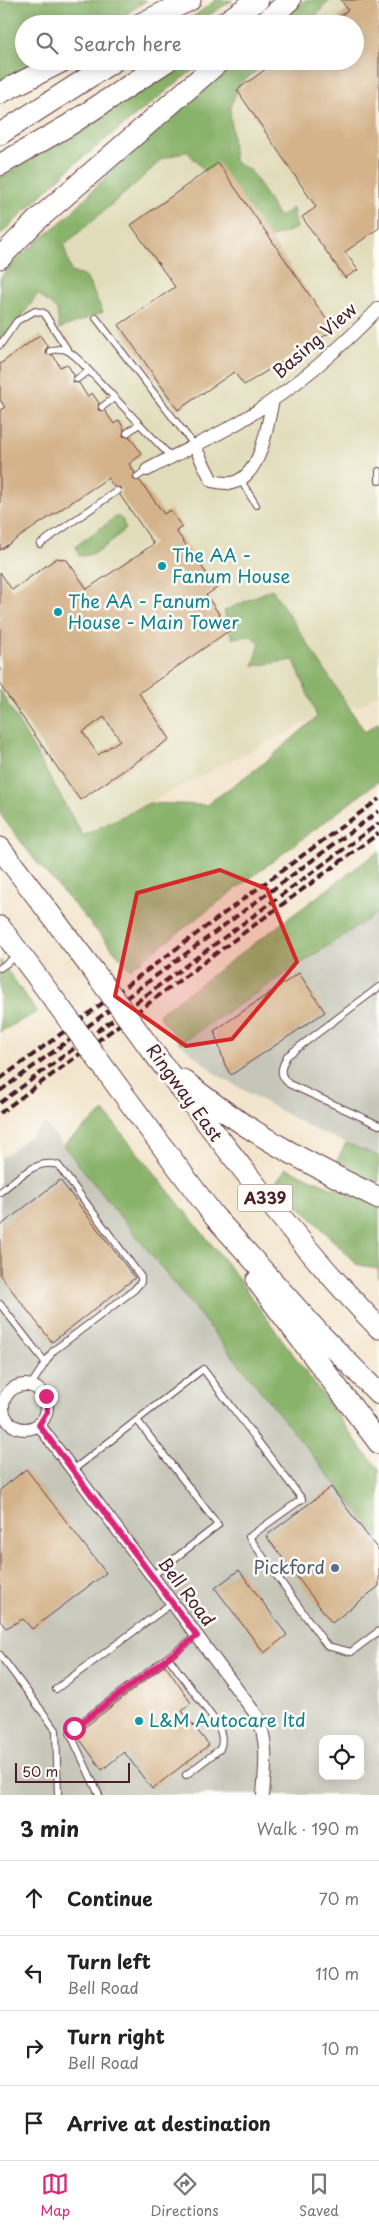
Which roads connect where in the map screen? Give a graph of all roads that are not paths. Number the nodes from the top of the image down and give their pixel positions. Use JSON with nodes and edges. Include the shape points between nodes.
{"nodes":[{"id":1,"x":190,"y":0,"type":"edge"},
{"id":2,"x":200,"y":0,"type":"edge"},
{"id":3,"x":258,"y":0,"type":"edge"},
{"id":4,"x":290,"y":0,"type":"edge"},
{"id":5,"x":159,"y":15,"type":"edge"},
{"id":6,"x":180,"y":15,"type":"edge"},
{"id":7,"x":236,"y":15,"type":"edge"},
{"id":8,"x":273,"y":15,"type":"edge"},
{"id":9,"x":45,"y":70,"type":"edge"},
{"id":10,"x":100,"y":70,"type":"edge"},
{"id":11,"x":153,"y":70,"type":"edge"},
{"id":12,"x":210,"y":70,"type":"edge"},
{"id":13,"x":0,"y":93,"type":"edge"},
{"id":14,"x":0,"y":134,"type":"edge"},
{"id":15,"x":0,"y":165,"type":"edge"},
{"id":16,"x":0,"y":258,"type":"edge"},
{"id":17,"x":379,"y":308,"type":"edge"},
{"id":18,"x":96,"y":318,"type":"dead end"},
{"id":19,"x":0,"y":344,"type":"edge"},
{"id":20,"x":66,"y":349,"type":"junction"},
{"id":21,"x":50,"y":351,"type":"dead end"},
{"id":22,"x":89,"y":371,"type":"junction"},
{"id":23,"x":77,"y":380,"type":"dead end"},
{"id":24,"x":114,"y":398,"type":"junction"},
{"id":25,"x":273,"y":400,"type":"junction"},
{"id":26,"x":102,"y":407,"type":"dead end"},
{"id":27,"x":139,"y":424,"type":"junction"},
{"id":28,"x":127,"y":433,"type":"dead end"},
{"id":29,"x":194,"y":445,"type":"junction"},
{"id":30,"x":171,"y":457,"type":"junction"},
{"id":31,"x":379,"y":472,"type":"edge"},
{"id":32,"x":142,"y":474,"type":"dead end"},
{"id":33,"x":240,"y":479,"type":"junction"},
{"id":34,"x":379,"y":481,"type":"edge"},
{"id":35,"x":117,"y":491,"type":"dead end"},
{"id":36,"x":256,"y":505,"type":"dead end"},
{"id":37,"x":40,"y":544,"type":"dead end"},
{"id":38,"x":0,"y":848,"type":"edge"},
{"id":39,"x":0,"y":927,"type":"edge"},
{"id":40,"x":20,"y":954,"type":"junction"},
{"id":41,"x":0,"y":968,"type":"edge"},
{"id":42,"x":379,"y":987,"type":"edge"},
{"id":43,"x":155,"y":1054,"type":"junction"},
{"id":44,"x":379,"y":1126,"type":"edge"},
{"id":45,"x":0,"y":1192,"type":"edge"},
{"id":46,"x":379,"y":1198,"type":"edge"},
{"id":47,"x":214,"y":1216,"type":"junction"},
{"id":48,"x":0,"y":1304,"type":"edge"},
{"id":49,"x":379,"y":1328,"type":"edge"},
{"id":50,"x":45,"y":1362,"type":"junction"},
{"id":51,"x":31,"y":1384,"type":"junction"},
{"id":52,"x":379,"y":1394,"type":"edge"},
{"id":53,"x":2,"y":1410,"type":"edge"},
{"id":54,"x":137,"y":1420,"type":"junction"},
{"id":55,"x":39,"y":1425,"type":"junction"},
{"id":56,"x":379,"y":1443,"type":"edge"},
{"id":57,"x":73,"y":1470,"type":"junction"},
{"id":58,"x":152,"y":1576,"type":"junction"},
{"id":59,"x":172,"y":1603,"type":"junction"},
{"id":60,"x":379,"y":1630,"type":"edge"},
{"id":61,"x":197,"y":1636,"type":"junction"},
{"id":62,"x":0,"y":1655,"type":"edge"},
{"id":63,"x":168,"y":1657,"type":"junction"},
{"id":64,"x":56,"y":1689,"type":"dead end"},
{"id":65,"x":186,"y":1775,"type":"dead end"},
{"id":66,"x":58,"y":1795,"type":"edge"},
{"id":67,"x":99,"y":1795,"type":"edge"},
{"id":68,"x":263,"y":1795,"type":"edge"}],
"edges":[{"from":1,"to":5,"type":"highway"},
{"from":2,"to":6,"type":"highway"},
{"from":3,"to":7,"type":"highway"},
{"from":4,"to":8,"type":"highway"},
{"from":9,"to":13,"type":"highway"},
{"from":10,"to":14,"type":"highway"},
{"from":11,"to":15,"type":"highway"},
{"from":12,"to":16,"type":"highway","via":[[36,221]]},
{"from":17,"to":25,"type":"street","name":"Basing View","via":[[320,365]]},
{"from":18,"to":29,"type":"lane"},
{"from":19,"to":20,"type":"lane","via":[[17,321],[35,311],[44,313]]},
{"from":20,"to":21,"type":"lane"},
{"from":20,"to":22,"type":"lane"},
{"from":22,"to":23,"type":"lane"},
{"from":22,"to":24,"type":"lane"},
{"from":24,"to":26,"type":"lane"},
{"from":24,"to":27,"type":"lane"},
{"from":25,"to":29,"type":"street","name":"Basing View"},
{"from":25,"to":33,"type":"street","name":"Basing View","via":[[261,449],[249,474]]},
{"from":27,"to":28,"type":"lane"},
{"from":27,"to":30,"type":"lane"},
{"from":29,"to":30,"type":"street","name":"Basing View"},
{"from":29,"to":33,"type":"street","via":[[212,481],[232,483]]},
{"from":30,"to":32,"type":"street","name":"Basing View"},
{"from":31,"to":34,"type":"lane"},
{"from":33,"to":36,"type":"lane"},
{"from":35,"to":37,"type":"lane"},
{"from":38,"to":43,"type":"highway","name":"Ringway East","number":"A339","bridge":true},
{"from":39,"to":40,"type":"highway","number":"A339"},
{"from":40,"to":41,"type":"lane"},
{"from":40,"to":47,"type":"highway","number":"A339","bridge":true},
{"from":42,"to":44,"type":"lane","via":[[287,1056],[280,1069],[288,1084]]},
{"from":43,"to":46,"type":"highway","via":[[216,1106],[259,1136]]},
{"from":43,"to":49,"type":"highway","name":"Ringway East","number":"A339","via":[[287,1226]]},
{"from":45,"to":50,"type":"lane","via":[[29,1169],[51,1162],[58,1165],[141,1277],[134,1290],[53,1351]]},
{"from":47,"to":52,"type":"highway","number":"A339"},
{"from":47,"to":56,"type":"highway","via":[[265,1293]]},
{"from":48,"to":50,"type":"lane"},
{"from":50,"to":51,"type":"lane"},
{"from":51,"to":53,"type":"street","via":[[19,1385],[9,1391]]},
{"from":51,"to":55,"type":"street","via":[[42,1392],[48,1404]]},
{"from":53,"to":55,"type":"street","via":[[11,1424],[22,1429]]},
{"from":54,"to":57,"type":"lane"},
{"from":54,"to":58,"type":"lane","via":[[218,1525]]},
{"from":54,"to":60,"type":"lane","via":[[203,1369],[302,1499],[249,1537],[328,1646],[351,1652]]},
{"from":55,"to":57,"type":"street","name":"Bell Road"},
{"from":57,"to":58,"type":"street","name":"Bell Road"},
{"from":58,"to":59,"type":"street","name":"Bell Road"},
{"from":59,"to":61,"type":"street","name":"Bell Road"},
{"from":59,"to":64,"type":"lane"},
{"from":61,"to":63,"type":"lane"},
{"from":61,"to":68,"type":"street","name":"Bell Road","via":[[260,1723],[266,1748]]},
{"from":62,"to":66,"type":"lane","via":[[56,1730]]},
{"from":63,"to":65,"type":"lane","via":[[216,1722],[222,1737],[220,1749]]},
{"from":63,"to":67,"type":"lane","via":[[70,1733]]}]}
